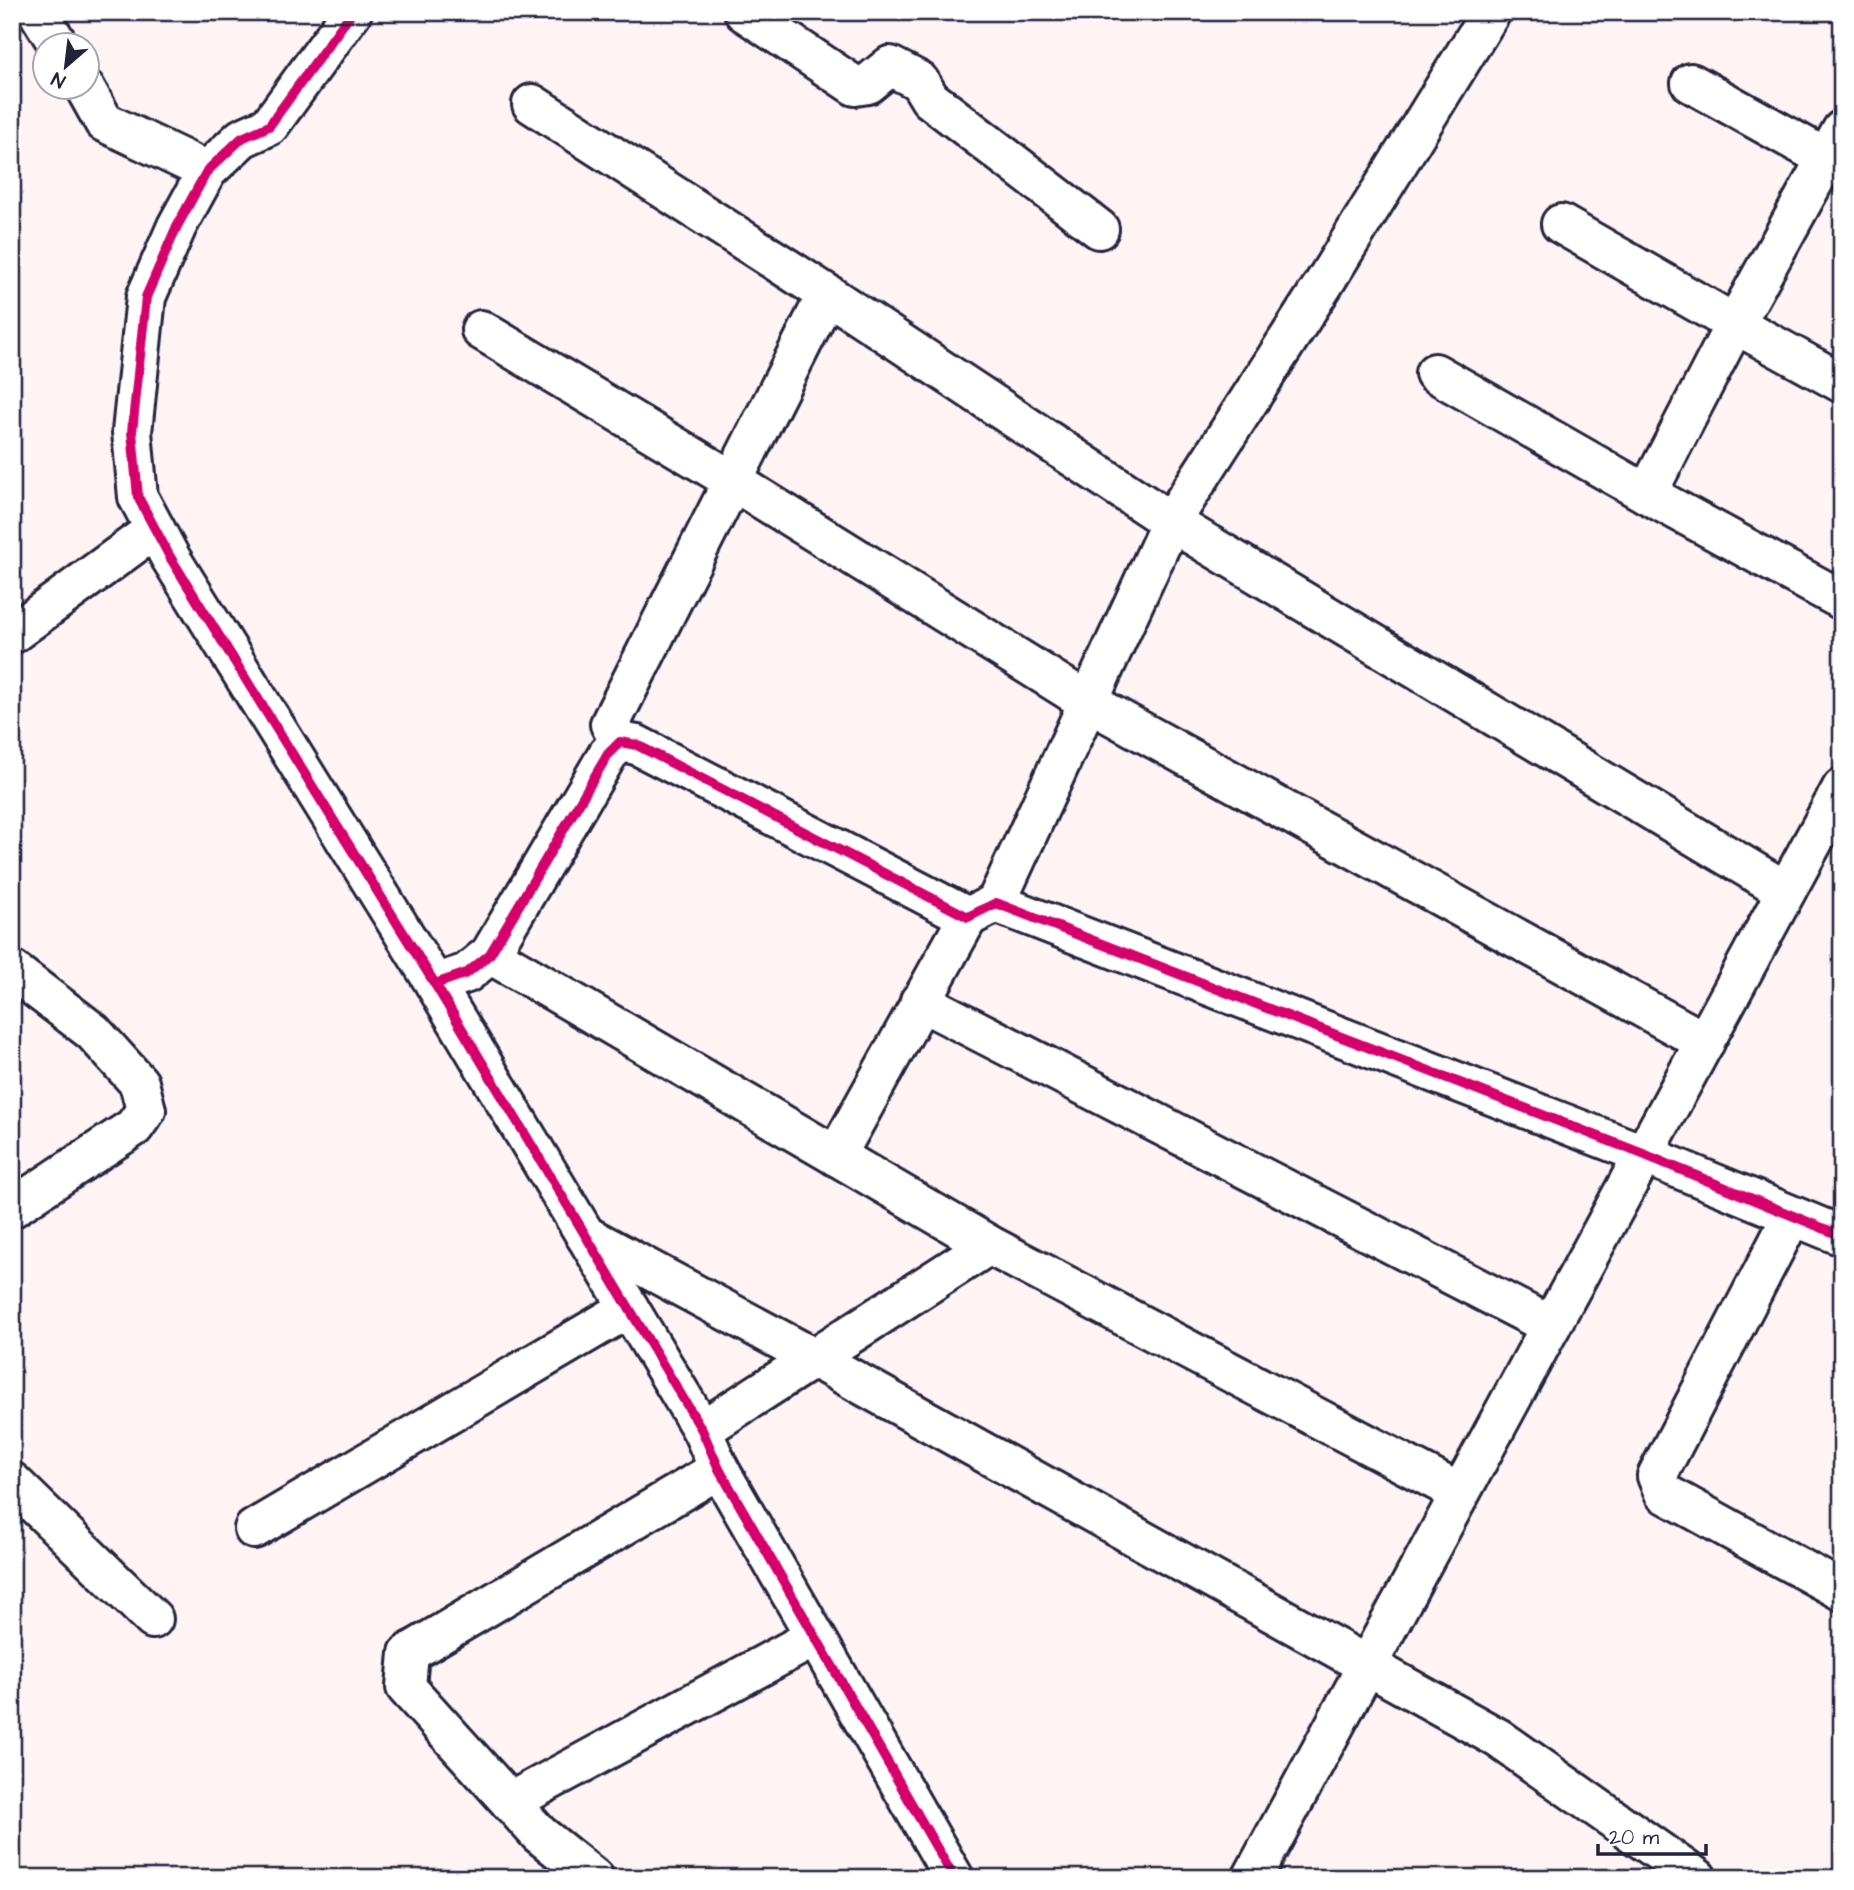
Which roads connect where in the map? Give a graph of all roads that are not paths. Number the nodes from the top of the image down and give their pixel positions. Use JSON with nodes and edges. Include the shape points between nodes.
{"nodes":[{"id":1,"x":38,"y":12,"type":"edge"},
{"id":2,"x":352,"y":12,"type":"edge"},
{"id":3,"x":744,"y":12,"type":"edge"},
{"id":4,"x":1491,"y":12,"type":"edge"},
{"id":5,"x":50,"y":32,"type":"edge"},
{"id":6,"x":1691,"y":83,"type":"dead end"},
{"id":7,"x":93,"y":102,"type":"edge"},
{"id":8,"x":532,"y":104,"type":"dead end"},
{"id":9,"x":1837,"y":152,"type":"edge"},
{"id":10,"x":208,"y":171,"type":"junction"},
{"id":11,"x":1561,"y":224,"type":"dead end"},
{"id":12,"x":1099,"y":229,"type":"dead end"},
{"id":13,"x":827,"y":294,"type":"junction"},
{"id":14,"x":1735,"y":324,"type":"junction"},
{"id":15,"x":481,"y":330,"type":"dead end"},
{"id":16,"x":1435,"y":373,"type":"dead end"},
{"id":17,"x":1842,"y":383,"type":"edge"},
{"id":18,"x":733,"y":481,"type":"junction"},
{"id":19,"x":1647,"y":494,"type":"junction"},
{"id":20,"x":1171,"y":522,"type":"junction"},
{"id":21,"x":155,"y":529,"type":"junction"},
{"id":22,"x":1842,"y":600,"type":"edge"},
{"id":23,"x":12,"y":634,"type":"edge"},
{"id":24,"x":1088,"y":702,"type":"junction"},
{"id":25,"x":620,"y":742,"type":"junction"},
{"id":26,"x":1842,"y":788,"type":"edge"},
{"id":27,"x":1786,"y":891,"type":"junction"},
{"id":28,"x":982,"y":910,"type":"junction"},
{"id":29,"x":490,"y":954,"type":"junction"},
{"id":30,"x":12,"y":970,"type":"edge"},
{"id":31,"x":435,"y":984,"type":"junction"},
{"id":32,"x":920,"y":1001,"type":"junction"},
{"id":33,"x":1705,"y":1042,"type":"junction"},
{"id":34,"x":1643,"y":1154,"type":"junction"},
{"id":35,"x":836,"y":1156,"type":"junction"},
{"id":36,"x":12,"y":1208,"type":"edge"},
{"id":37,"x":1792,"y":1216,"type":"junction"},
{"id":38,"x":585,"y":1235,"type":"junction"},
{"id":39,"x":1842,"y":1236,"type":"edge"},
{"id":40,"x":989,"y":1245,"type":"junction"},
{"id":41,"x":629,"y":1308,"type":"junction"},
{"id":42,"x":1551,"y":1326,"type":"junction"},
{"id":43,"x":814,"y":1358,"type":"junction"},
{"id":44,"x":702,"y":1430,"type":"junction"},
{"id":45,"x":719,"y":1469,"type":"junction"},
{"id":46,"x":12,"y":1482,"type":"edge"},
{"id":47,"x":1460,"y":1493,"type":"junction"},
{"id":48,"x":254,"y":1530,"type":"dead end"},
{"id":49,"x":1842,"y":1591,"type":"edge"},
{"id":50,"x":153,"y":1619,"type":"dead end"},
{"id":51,"x":815,"y":1637,"type":"junction"},
{"id":52,"x":1367,"y":1665,"type":"junction"},
{"id":53,"x":510,"y":1802,"type":"junction"},
{"id":54,"x":594,"y":1878,"type":"edge"},
{"id":55,"x":954,"y":1878,"type":"edge"},
{"id":56,"x":1252,"y":1878,"type":"edge"},
{"id":57,"x":1697,"y":1878,"type":"edge"}],
"edges":[{"from":1,"to":5,"type":"street"},
{"from":2,"to":10,"type":"street","via":[[270,125],[242,138]]},
{"from":3,"to":12,"type":"street","via":[[855,86],[868,84],[890,66],[919,81],[930,99]]},
{"from":4,"to":20,"type":"street"},
{"from":6,"to":9,"type":"street"},
{"from":7,"to":10,"type":"street","via":[[104,122]]},
{"from":8,"to":13,"type":"street"},
{"from":9,"to":14,"type":"street"},
{"from":10,"to":21,"type":"street","via":[[177,226],[146,297],[132,432],[138,497]]},
{"from":11,"to":14,"type":"street"},
{"from":13,"to":18,"type":"street"},
{"from":13,"to":20,"type":"street"},
{"from":14,"to":17,"type":"street"},
{"from":14,"to":19,"type":"street"},
{"from":15,"to":18,"type":"street"},
{"from":16,"to":19,"type":"street"},
{"from":18,"to":24,"type":"street"},
{"from":18,"to":25,"type":"street","via":[[610,724]]},
{"from":19,"to":22,"type":"street"},
{"from":20,"to":24,"type":"street"},
{"from":20,"to":27,"type":"street"},
{"from":21,"to":23,"type":"street"},
{"from":21,"to":31,"type":"street"},
{"from":24,"to":28,"type":"street"},
{"from":24,"to":33,"type":"street"},
{"from":25,"to":28,"type":"street","via":[[636,745]]},
{"from":25,"to":29,"type":"street","via":[[608,754]]},
{"from":26,"to":27,"type":"street"},
{"from":27,"to":33,"type":"street"},
{"from":28,"to":32,"type":"street"},
{"from":28,"to":34,"type":"street"},
{"from":29,"to":31,"type":"street","via":[[467,973]]},
{"from":29,"to":35,"type":"street"},
{"from":30,"to":36,"type":"street","via":[[93,1032],[139,1083],[146,1110],[134,1127]]},
{"from":31,"to":38,"type":"street"},
{"from":32,"to":35,"type":"street"},
{"from":32,"to":42,"type":"street"},
{"from":33,"to":34,"type":"street"},
{"from":34,"to":37,"type":"street"},
{"from":34,"to":42,"type":"street"},
{"from":35,"to":40,"type":"street"},
{"from":37,"to":39,"type":"street"},
{"from":37,"to":49,"type":"street","via":[[1657,1476],[1664,1493]]},
{"from":38,"to":41,"type":"street"},
{"from":38,"to":43,"type":"street"},
{"from":40,"to":43,"type":"street"},
{"from":40,"to":47,"type":"street"},
{"from":41,"to":44,"type":"street"},
{"from":41,"to":48,"type":"street"},
{"from":42,"to":47,"type":"street"},
{"from":43,"to":44,"type":"street"},
{"from":43,"to":52,"type":"street"},
{"from":44,"to":45,"type":"street"},
{"from":45,"to":51,"type":"street"},
{"from":45,"to":53,"type":"street","via":[[409,1653],[406,1687]]},
{"from":46,"to":50,"type":"street"},
{"from":47,"to":52,"type":"street"},
{"from":51,"to":53,"type":"street"},
{"from":51,"to":55,"type":"street"},
{"from":52,"to":56,"type":"street"},
{"from":52,"to":57,"type":"street","via":[[1498,1738]]},
{"from":53,"to":54,"type":"street","via":[[539,1834]]}]}
